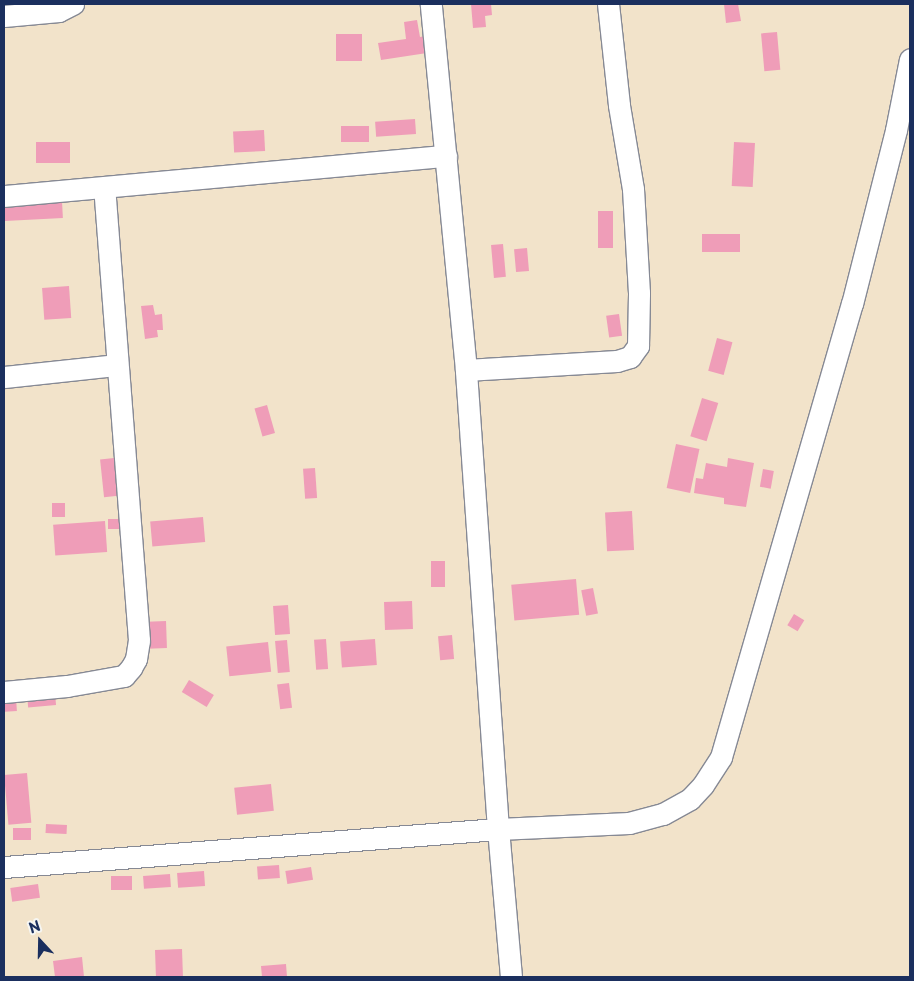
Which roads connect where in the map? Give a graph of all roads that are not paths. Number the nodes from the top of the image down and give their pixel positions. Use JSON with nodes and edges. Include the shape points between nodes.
{"nodes":[{"id":1,"x":73,"y":4,"type":"edge"},
{"id":2,"x":431,"y":4,"type":"edge"},
{"id":3,"x":608,"y":4,"type":"edge"},
{"id":4,"x":4,"y":16,"type":"edge"},
{"id":5,"x":910,"y":59,"type":"edge"},
{"id":6,"x":446,"y":156,"type":"junction"},
{"id":7,"x":104,"y":188,"type":"junction"},
{"id":8,"x":4,"y":196,"type":"edge"},
{"id":9,"x":116,"y":365,"type":"junction"},
{"id":10,"x":466,"y":370,"type":"junction"},
{"id":11,"x":4,"y":378,"type":"edge"},
{"id":12,"x":4,"y":692,"type":"edge"},
{"id":13,"x":498,"y":829,"type":"junction"},
{"id":14,"x":4,"y":867,"type":"edge"},
{"id":15,"x":511,"y":977,"type":"edge"}],
"edges":[{"from":1,"to":4,"type":"street","via":[[59,11]]},
{"from":2,"to":6,"type":"street"},
{"from":3,"to":10,"type":"street","via":[[619,106],[633,189],[639,293],[638,346],[630,357],[616,361]]},
{"from":5,"to":13,"type":"street","via":[[896,130],[852,304],[721,756],[703,785],[690,798],[663,814],[629,822]]},
{"from":6,"to":7,"type":"street"},
{"from":6,"to":10,"type":"street"},
{"from":7,"to":8,"type":"street"},
{"from":7,"to":9,"type":"street"},
{"from":9,"to":11,"type":"street"},
{"from":9,"to":12,"type":"street","via":[[138,621],[136,659],[124,676]]},
{"from":10,"to":13,"type":"street"},
{"from":13,"to":14,"type":"street"},
{"from":13,"to":15,"type":"street"}]}
